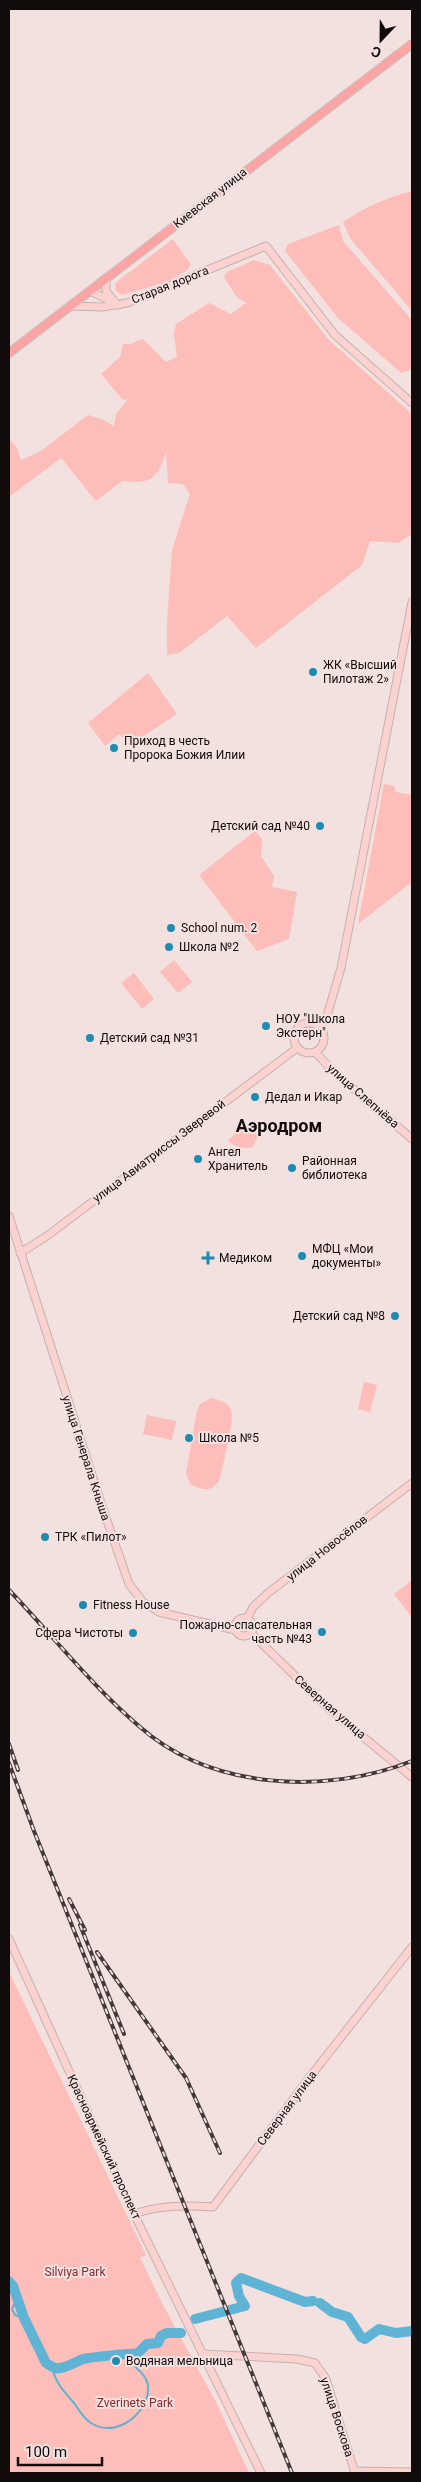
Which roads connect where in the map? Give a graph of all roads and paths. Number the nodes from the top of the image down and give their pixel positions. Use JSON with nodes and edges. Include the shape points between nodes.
{"nodes":[{"id":1,"x":412,"y":44,"type":"edge"},
{"id":2,"x":106,"y":278,"type":"junction"},
{"id":3,"x":90,"y":291,"type":"junction"},
{"id":4,"x":119,"y":305,"type":"junction"},
{"id":5,"x":71,"y":306,"type":"junction"},
{"id":6,"x":102,"y":308,"type":"junction"},
{"id":7,"x":9,"y":353,"type":"edge"},
{"id":8,"x":412,"y":403,"type":"edge"},
{"id":9,"x":412,"y":602,"type":"edge"},
{"id":10,"x":319,"y":1028,"type":"junction"},
{"id":11,"x":297,"y":1048,"type":"junction"},
{"id":12,"x":315,"y":1052,"type":"junction"},
{"id":13,"x":412,"y":1138,"type":"edge"},
{"id":14,"x":9,"y":1216,"type":"edge"},
{"id":15,"x":20,"y":1254,"type":"junction"},
{"id":16,"x":412,"y":1483,"type":"edge"},
{"id":17,"x":247,"y":1619,"type":"junction"},
{"id":18,"x":235,"y":1630,"type":"junction"},
{"id":19,"x":251,"y":1633,"type":"junction"},
{"id":20,"x":412,"y":1776,"type":"edge"},
{"id":21,"x":9,"y":1939,"type":"edge"},
{"id":22,"x":412,"y":1947,"type":"edge"},
{"id":23,"x":134,"y":2214,"type":"junction"},
{"id":24,"x":203,"y":2354,"type":"junction"},
{"id":25,"x":354,"y":2472,"type":"edge"},
{"id":26,"x":412,"y":2472,"type":"edge"},
{"id":27,"x":261,"y":2473,"type":"edge"}],
"edges":[{"from":1,"to":2,"type":"main road","name":"Киевская улица"},
{"from":2,"to":3,"type":"main road","name":"Киевская улица"},
{"from":2,"to":4,"type":"street","via":[[106,291]]},
{"from":3,"to":4,"type":"street"},
{"from":3,"to":5,"type":"main road","name":"Киевская улица"},
{"from":3,"to":6,"type":"street"},
{"from":4,"to":6,"type":"street","name":"Старая дорога"},
{"from":4,"to":8,"type":"street","name":"Старая дорога","via":[[266,246],[335,335]]},
{"from":5,"to":6,"type":"street","name":"Старая дорога"},
{"from":5,"to":7,"type":"main road","name":"Киевская улица"},
{"from":9,"to":10,"type":"street","via":[[341,968],[328,1012]]},
{"from":10,"to":11,"type":"street","via":[[313,1024],[298,1028],[295,1034]]},
{"from":10,"to":12,"type":"street","via":[[324,1039]]},
{"from":11,"to":12,"type":"street","via":[[302,1052]]},
{"from":11,"to":15,"type":"street","name":"улица Авиатриссы Зверевой"},
{"from":12,"to":13,"type":"street","name":"улица Слепнёва"},
{"from":14,"to":15,"type":"street","name":"улица Генерала Кныша"},
{"from":15,"to":18,"type":"street","name":"улица Генерала Кныша","via":[[129,1584],[143,1602],[159,1612]]},
{"from":16,"to":17,"type":"street","name":"улица Новосёлов","via":[[268,1593]]},
{"from":17,"to":18,"type":"street","via":[[238,1621]]},
{"from":17,"to":19,"type":"street","via":[[252,1623]]},
{"from":18,"to":19,"type":"street","via":[[242,1636]]},
{"from":19,"to":20,"type":"street","name":"Северная улица","via":[[328,1708]]},
{"from":21,"to":23,"type":"street","name":"Красноармейский проспект"},
{"from":22,"to":23,"type":"street","name":"Северная улица","via":[[213,2207],[185,2205]]},
{"from":23,"to":24,"type":"street","name":"Красноармейский проспект"},
{"from":24,"to":25,"type":"street","name":"улица Воскова","via":[[298,2359],[315,2363],[326,2379]]},
{"from":24,"to":27,"type":"street","name":"Красноармейский проспект"},
{"from":25,"to":26,"type":"street"}]}
